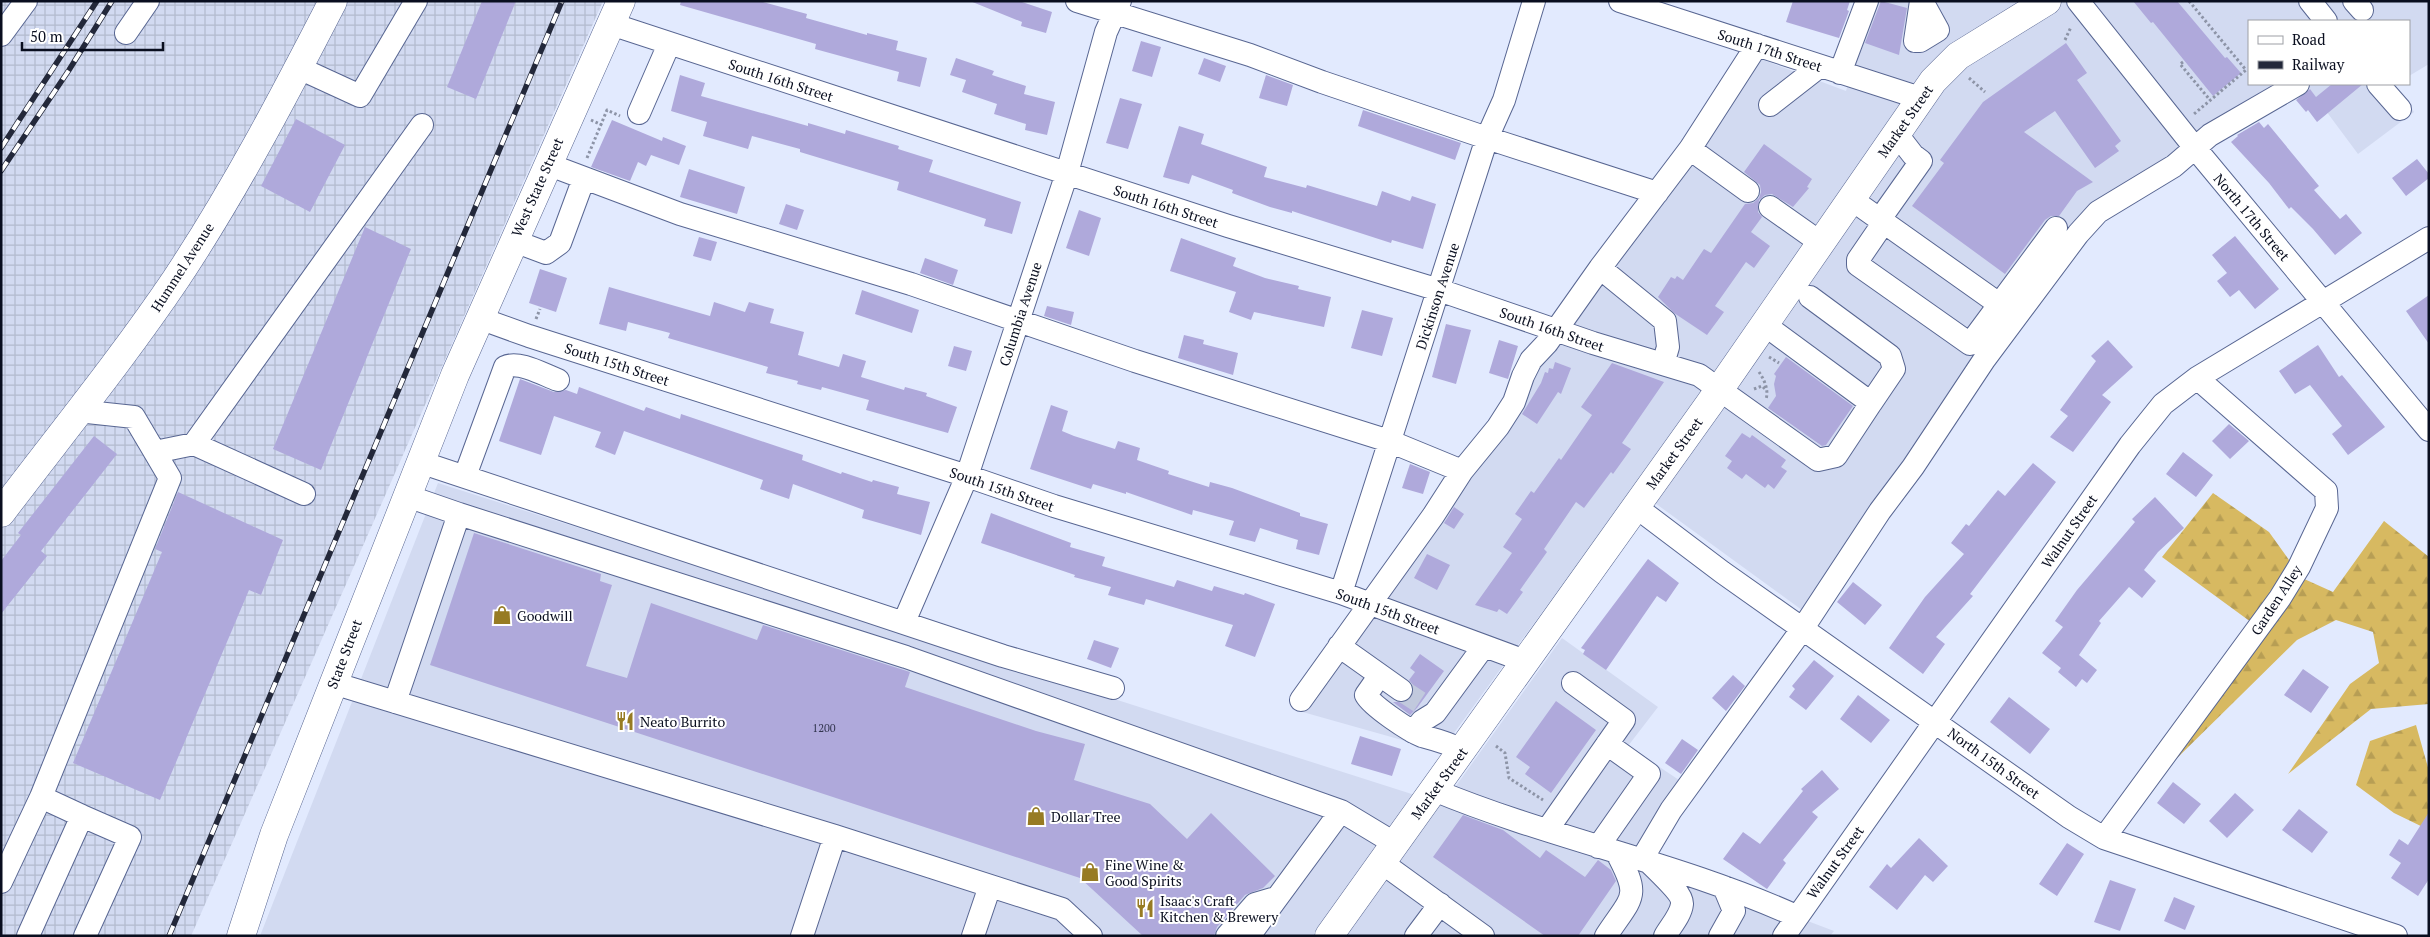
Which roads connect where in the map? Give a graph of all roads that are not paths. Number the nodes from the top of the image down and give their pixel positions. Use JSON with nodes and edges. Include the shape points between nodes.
{"nodes":[{"id":1,"x":26,"y":1,"type":"edge"},
{"id":2,"x":148,"y":1,"type":"edge"},
{"id":3,"x":332,"y":1,"type":"edge"},
{"id":4,"x":416,"y":1,"type":"edge"},
{"id":5,"x":1077,"y":1,"type":"edge"},
{"id":6,"x":1534,"y":1,"type":"edge"},
{"id":7,"x":1620,"y":1,"type":"edge"},
{"id":8,"x":1866,"y":1,"type":"edge"},
{"id":9,"x":2078,"y":1,"type":"edge"},
{"id":10,"x":2044,"y":2,"type":"edge"},
{"id":11,"x":1118,"y":7,"type":"edge"},
{"id":12,"x":616,"y":13,"type":"edge"},
{"id":13,"x":126,"y":33,"type":"dead end"},
{"id":14,"x":1,"y":35,"type":"edge"},
{"id":15,"x":669,"y":44,"type":"junction"},
{"id":16,"x":1757,"y":45,"type":"junction"},
{"id":17,"x":1789,"y":56,"type":"junction"},
{"id":18,"x":299,"y":68,"type":"junction"},
{"id":19,"x":1830,"y":70,"type":"junction"},
{"id":20,"x":2296,"y":85,"type":"edge"},
{"id":21,"x":2379,"y":85,"type":"edge"},
{"id":22,"x":1920,"y":98,"type":"junction"},
{"id":23,"x":2400,"y":109,"type":"dead end"},
{"id":24,"x":632,"y":115,"type":"road end"},
{"id":25,"x":422,"y":125,"type":"dead end"},
{"id":26,"x":1896,"y":133,"type":"junction"},
{"id":27,"x":1486,"y":138,"type":"junction"},
{"id":28,"x":2194,"y":148,"type":"junction"},
{"id":29,"x":1690,"y":149,"type":"junction"},
{"id":30,"x":547,"y":164,"type":"junction"},
{"id":31,"x":588,"y":169,"type":"junction"},
{"id":32,"x":1067,"y":173,"type":"junction"},
{"id":33,"x":1748,"y":191,"type":"dead end"},
{"id":34,"x":1657,"y":193,"type":"junction"},
{"id":35,"x":1852,"y":199,"type":"junction"},
{"id":36,"x":1770,"y":207,"type":"dead end"},
{"id":37,"x":1882,"y":221,"type":"junction"},
{"id":38,"x":2056,"y":228,"type":"dead end"},
{"id":39,"x":2429,"y":238,"type":"edge"},
{"id":40,"x":514,"y":241,"type":"junction"},
{"id":41,"x":1822,"y":243,"type":"junction"},
{"id":42,"x":1600,"y":268,"type":"junction"},
{"id":43,"x":1440,"y":290,"type":"junction"},
{"id":44,"x":1810,"y":297,"type":"dead end"},
{"id":45,"x":2324,"y":303,"type":"junction"},
{"id":46,"x":1999,"y":304,"type":"junction"},
{"id":47,"x":479,"y":318,"type":"junction"},
{"id":48,"x":1017,"y":321,"type":"junction"},
{"id":49,"x":1765,"y":325,"type":"junction"},
{"id":50,"x":1556,"y":331,"type":"junction"},
{"id":51,"x":529,"y":336,"type":"junction"},
{"id":52,"x":1663,"y":364,"type":"junction"},
{"id":53,"x":518,"y":366,"type":"junction"},
{"id":54,"x":455,"y":374,"type":"joint"},
{"id":55,"x":2197,"y":378,"type":"junction"},
{"id":56,"x":558,"y":380,"type":"dead end"},
{"id":57,"x":1720,"y":389,"type":"junction"},
{"id":58,"x":1872,"y":403,"type":"junction"},
{"id":59,"x":78,"y":411,"type":"junction"},
{"id":60,"x":2429,"y":430,"type":"edge"},
{"id":61,"x":1390,"y":440,"type":"junction"},
{"id":62,"x":194,"y":444,"type":"junction"},
{"id":63,"x":155,"y":452,"type":"junction"},
{"id":64,"x":420,"y":462,"type":"junction"},
{"id":65,"x":1462,"y":471,"type":"junction"},
{"id":66,"x":466,"y":476,"type":"junction"},
{"id":67,"x":967,"y":476,"type":"junction"},
{"id":68,"x":304,"y":494,"type":"dead end"},
{"id":69,"x":406,"y":496,"type":"junction"},
{"id":70,"x":1636,"y":507,"type":"junction"},
{"id":71,"x":1,"y":513,"type":"edge"},
{"id":72,"x":459,"y":514,"type":"junction"},
{"id":73,"x":1341,"y":592,"type":"junction"},
{"id":74,"x":1368,"y":603,"type":"junction"},
{"id":75,"x":904,"y":622,"type":"junction"},
{"id":76,"x":1803,"y":628,"type":"junction"},
{"id":77,"x":1339,"y":646,"type":"junction"},
{"id":78,"x":1484,"y":646,"type":"junction"},
{"id":79,"x":1525,"y":661,"type":"junction"},
{"id":80,"x":1380,"y":675,"type":"junction"},
{"id":81,"x":333,"y":683,"type":"junction"},
{"id":82,"x":1573,"y":683,"type":"dead end"},
{"id":83,"x":1113,"y":688,"type":"dead end"},
{"id":84,"x":1401,"y":690,"type":"tunnel mouth"},
{"id":85,"x":1301,"y":700,"type":"dead end"},
{"id":86,"x":395,"y":702,"type":"junction"},
{"id":87,"x":1936,"y":721,"type":"junction"},
{"id":88,"x":1413,"y":732,"type":"junction"},
{"id":89,"x":1608,"y":744,"type":"junction"},
{"id":90,"x":1462,"y":750,"type":"junction"},
{"id":91,"x":1434,"y":790,"type":"junction"},
{"id":92,"x":41,"y":797,"type":"junction"},
{"id":93,"x":1341,"y":810,"type":"junction"},
{"id":94,"x":82,"y":816,"type":"junction"},
{"id":95,"x":1547,"y":830,"type":"junction"},
{"id":96,"x":835,"y":836,"type":"junction"},
{"id":97,"x":2104,"y":838,"type":"junction"},
{"id":98,"x":1608,"y":850,"type":"junction"},
{"id":99,"x":1388,"y":852,"type":"junction"},
{"id":100,"x":1644,"y":859,"type":"junction"},
{"id":101,"x":1,"y":882,"type":"edge"},
{"id":102,"x":990,"y":886,"type":"junction"},
{"id":103,"x":1724,"y":887,"type":"junction"},
{"id":104,"x":1281,"y":894,"type":"junction"},
{"id":105,"x":1440,"y":904,"type":"junction"},
{"id":106,"x":1796,"y":916,"type":"junction"},
{"id":107,"x":28,"y":936,"type":"edge"},
{"id":108,"x":85,"y":936,"type":"edge"},
{"id":109,"x":241,"y":936,"type":"edge"},
{"id":110,"x":802,"y":936,"type":"edge"},
{"id":111,"x":973,"y":936,"type":"edge"},
{"id":112,"x":1091,"y":936,"type":"edge"},
{"id":113,"x":1227,"y":936,"type":"edge"},
{"id":114,"x":1250,"y":936,"type":"edge"},
{"id":115,"x":1329,"y":936,"type":"edge"},
{"id":116,"x":1416,"y":936,"type":"edge"},
{"id":117,"x":1483,"y":936,"type":"edge"},
{"id":118,"x":1606,"y":936,"type":"edge"},
{"id":119,"x":1665,"y":936,"type":"edge"},
{"id":120,"x":1720,"y":936,"type":"edge"},
{"id":121,"x":1784,"y":936,"type":"edge"},
{"id":122,"x":2396,"y":936,"type":"edge"}],
"edges":[{"from":1,"to":14,"type":"street"},
{"from":2,"to":13,"type":"street"},
{"from":3,"to":18,"type":"main road","name":"Hummel Avenue"},
{"from":4,"to":18,"type":"street","via":[[360,96]]},
{"from":5,"to":11,"type":"street"},
{"from":6,"to":27,"type":"street","name":"Dickinson Avenue","via":[[1504,100]]},
{"from":7,"to":16,"type":"street","name":"South 17th Street"},
{"from":8,"to":19,"type":"street"},
{"from":9,"to":28,"type":"street","name":"North 17th Street"},
{"from":10,"to":22,"type":"main road","name":"Market Street","via":[[1958,56]]},
{"from":11,"to":27,"type":"street"},
{"from":11,"to":32,"type":"street","name":"Columbia Avenue","via":[[1106,32]]},
{"from":12,"to":15,"type":"street","name":"South 16th Street"},
{"from":12,"to":30,"type":"main road","name":"West State Street"},
{"from":15,"to":24,"type":"street"},
{"from":15,"to":32,"type":"street","name":"South 16th Street"},
{"from":16,"to":17,"type":"street","name":"South 17th Street"},
{"from":16,"to":29,"type":"street"},
{"from":17,"to":19,"type":"street","name":"South 17th Street"},
{"from":17,"to":19,"type":"street","via":[[1770,104]]},
{"from":18,"to":59,"type":"main road","name":"Hummel Avenue","via":[[249,162],[176,278]]},
{"from":19,"to":22,"type":"street","name":"South 17th Street"},
{"from":20,"to":28,"type":"street","via":[[2210,135]]},
{"from":21,"to":23,"type":"street"},
{"from":22,"to":26,"type":"main road","name":"Market Street"},
{"from":25,"to":62,"type":"street"},
{"from":26,"to":35,"type":"main road","name":"Market Street"},
{"from":26,"to":37,"type":"street","via":[[1921,161]]},
{"from":27,"to":34,"type":"street"},
{"from":27,"to":43,"type":"street","name":"Dickinson Avenue"},
{"from":28,"to":45,"type":"street","name":"North 17th Street"},
{"from":28,"to":76,"type":"street","via":[[2174,166],[2098,212],[2078,234],[1984,360]]},
{"from":29,"to":33,"type":"street"},
{"from":29,"to":34,"type":"street"},
{"from":30,"to":31,"type":"street"},
{"from":30,"to":40,"type":"main road","name":"West State Street"},
{"from":31,"to":40,"type":"street","via":[[560,243],[546,252]]},
{"from":31,"to":48,"type":"street","via":[[680,214],[911,284]]},
{"from":32,"to":43,"type":"street","name":"South 16th Street"},
{"from":32,"to":48,"type":"street","name":"Columbia Avenue"},
{"from":34,"to":42,"type":"street"},
{"from":35,"to":37,"type":"street"},
{"from":35,"to":41,"type":"main road","name":"Market Street"},
{"from":36,"to":41,"type":"street"},
{"from":37,"to":46,"type":"street"},
{"from":37,"to":46,"type":"street","via":[[1858,260],[1862,268],[1970,344]]},
{"from":38,"to":46,"type":"street"},
{"from":39,"to":45,"type":"street","name":"Walnut Street"},
{"from":40,"to":47,"type":"main road","name":"West State Street"},
{"from":41,"to":49,"type":"main road","name":"Market Street"},
{"from":42,"to":50,"type":"street"},
{"from":42,"to":52,"type":"street","via":[[1665,321],[1668,347]]},
{"from":43,"to":50,"type":"street","name":"South 16th Street"},
{"from":43,"to":61,"type":"street","name":"Dickinson Avenue"},
{"from":44,"to":58,"type":"street","name":"South 16th Street","via":[[1890,356],[1894,369]]},
{"from":45,"to":55,"type":"street","name":"Walnut Street"},
{"from":45,"to":60,"type":"street","name":"North 17th Street"},
{"from":47,"to":51,"type":"street","name":"South 15th Street"},
{"from":47,"to":54,"type":"main road","name":"West State Street"},
{"from":48,"to":61,"type":"street"},
{"from":48,"to":67,"type":"street","name":"Columbia Avenue"},
{"from":49,"to":57,"type":"main road","name":"Market Street"},
{"from":49,"to":58,"type":"street"},
{"from":50,"to":52,"type":"street","name":"South 16th Street"},
{"from":50,"to":65,"type":"street","via":[[1531,360],[1514,402],[1498,427]]},
{"from":51,"to":53,"type":"street"},
{"from":51,"to":67,"type":"street","name":"South 15th Street"},
{"from":52,"to":57,"type":"street","name":"South 16th Street","via":[[1699,375]]},
{"from":53,"to":56,"type":"street"},
{"from":53,"to":66,"type":"street","via":[[511,364],[505,367]]},
{"from":54,"to":64,"type":"main road","name":"State Street"},
{"from":55,"to":87,"type":"street","name":"Walnut Street","via":[[2171,396],[2130,445]]},
{"from":55,"to":97,"type":"street","name":"Garden Alley","via":[[2326,491],[2327,508],[2280,598]]},
{"from":57,"to":58,"type":"street","name":"South 16th Street","via":[[1818,460],[1836,456]]},
{"from":57,"to":70,"type":"main road","name":"Market Street"},
{"from":59,"to":63,"type":"street","via":[[134,417]]},
{"from":59,"to":71,"type":"main road","name":"Hummel Avenue"},
{"from":61,"to":65,"type":"street"},
{"from":61,"to":73,"type":"street","name":"Dickinson Avenue"},
{"from":62,"to":63,"type":"street"},
{"from":62,"to":68,"type":"street"},
{"from":63,"to":92,"type":"street","via":[[170,478]]},
{"from":64,"to":66,"type":"street"},
{"from":64,"to":69,"type":"main road","name":"State Street"},
{"from":65,"to":74,"type":"street"},
{"from":66,"to":75,"type":"street"},
{"from":67,"to":73,"type":"street","name":"South 15th Street","via":[[1054,506]]},
{"from":67,"to":75,"type":"street","name":"Columbia Avenue"},
{"from":69,"to":72,"type":"street"},
{"from":69,"to":81,"type":"main road","name":"State Street"},
{"from":70,"to":76,"type":"street","name":"North 15th Street"},
{"from":70,"to":79,"type":"main road","name":"Market Street"},
{"from":72,"to":86,"type":"street"},
{"from":72,"to":93,"type":"street","via":[[906,657]]},
{"from":73,"to":74,"type":"street","name":"South 15th Street"},
{"from":74,"to":77,"type":"street"},
{"from":74,"to":78,"type":"street","name":"South 15th Street"},
{"from":75,"to":83,"type":"street","via":[[1003,656]]},
{"from":76,"to":87,"type":"street","name":"North 15th Street"},
{"from":76,"to":100,"type":"street","via":[[1671,810]]},
{"from":77,"to":80,"type":"street"},
{"from":77,"to":85,"type":"street"},
{"from":78,"to":79,"type":"street","name":"South 15th Street"},
{"from":78,"to":88,"type":"street","via":[[1428,708]]},
{"from":79,"to":90,"type":"main road","name":"Market Street"},
{"from":80,"to":84,"type":"street"},
{"from":80,"to":88,"type":"street","via":[[1366,694],[1368,699]]},
{"from":81,"to":86,"type":"street"},
{"from":81,"to":109,"type":"main road","name":"State Street","via":[[274,835]]},
{"from":82,"to":89,"type":"street","via":[[1624,720]]},
{"from":86,"to":96,"type":"street"},
{"from":87,"to":97,"type":"street","name":"North 15th Street","via":[[2069,818]]},
{"from":87,"to":106,"type":"street","name":"Walnut Street"},
{"from":88,"to":90,"type":"street","via":[[1443,740]]},
{"from":89,"to":95,"type":"street"},
{"from":89,"to":98,"type":"street","via":[[1649,774]]},
{"from":90,"to":91,"type":"main road","name":"Market Street"},
{"from":91,"to":95,"type":"street"},
{"from":91,"to":99,"type":"main road","name":"Market Street"},
{"from":92,"to":94,"type":"street"},
{"from":92,"to":101,"type":"street"},
{"from":93,"to":99,"type":"street"},
{"from":93,"to":104,"type":"street"},
{"from":94,"to":107,"type":"street"},
{"from":94,"to":108,"type":"street","via":[[130,838]]},
{"from":95,"to":98,"type":"street"},
{"from":96,"to":102,"type":"street"},
{"from":96,"to":110,"type":"street"},
{"from":97,"to":122,"type":"street","name":"North 15th Street"},
{"from":98,"to":100,"type":"street"},
{"from":98,"to":118,"type":"street","via":[[1629,875],[1633,886],[1632,896]]},
{"from":99,"to":105,"type":"street"},
{"from":99,"to":115,"type":"main road","name":"Market Street"},
{"from":100,"to":103,"type":"street"},
{"from":100,"to":119,"type":"street","via":[[1683,902]]},
{"from":102,"to":111,"type":"street"},
{"from":102,"to":112,"type":"street","via":[[1062,909]]},
{"from":103,"to":106,"type":"street"},
{"from":103,"to":120,"type":"street","via":[[1734,910]]},
{"from":104,"to":113,"type":"street","via":[[1255,904]]},
{"from":104,"to":114,"type":"street"},
{"from":105,"to":116,"type":"street"},
{"from":105,"to":117,"type":"street"},
{"from":106,"to":121,"type":"street","name":"Walnut Street"}]}
